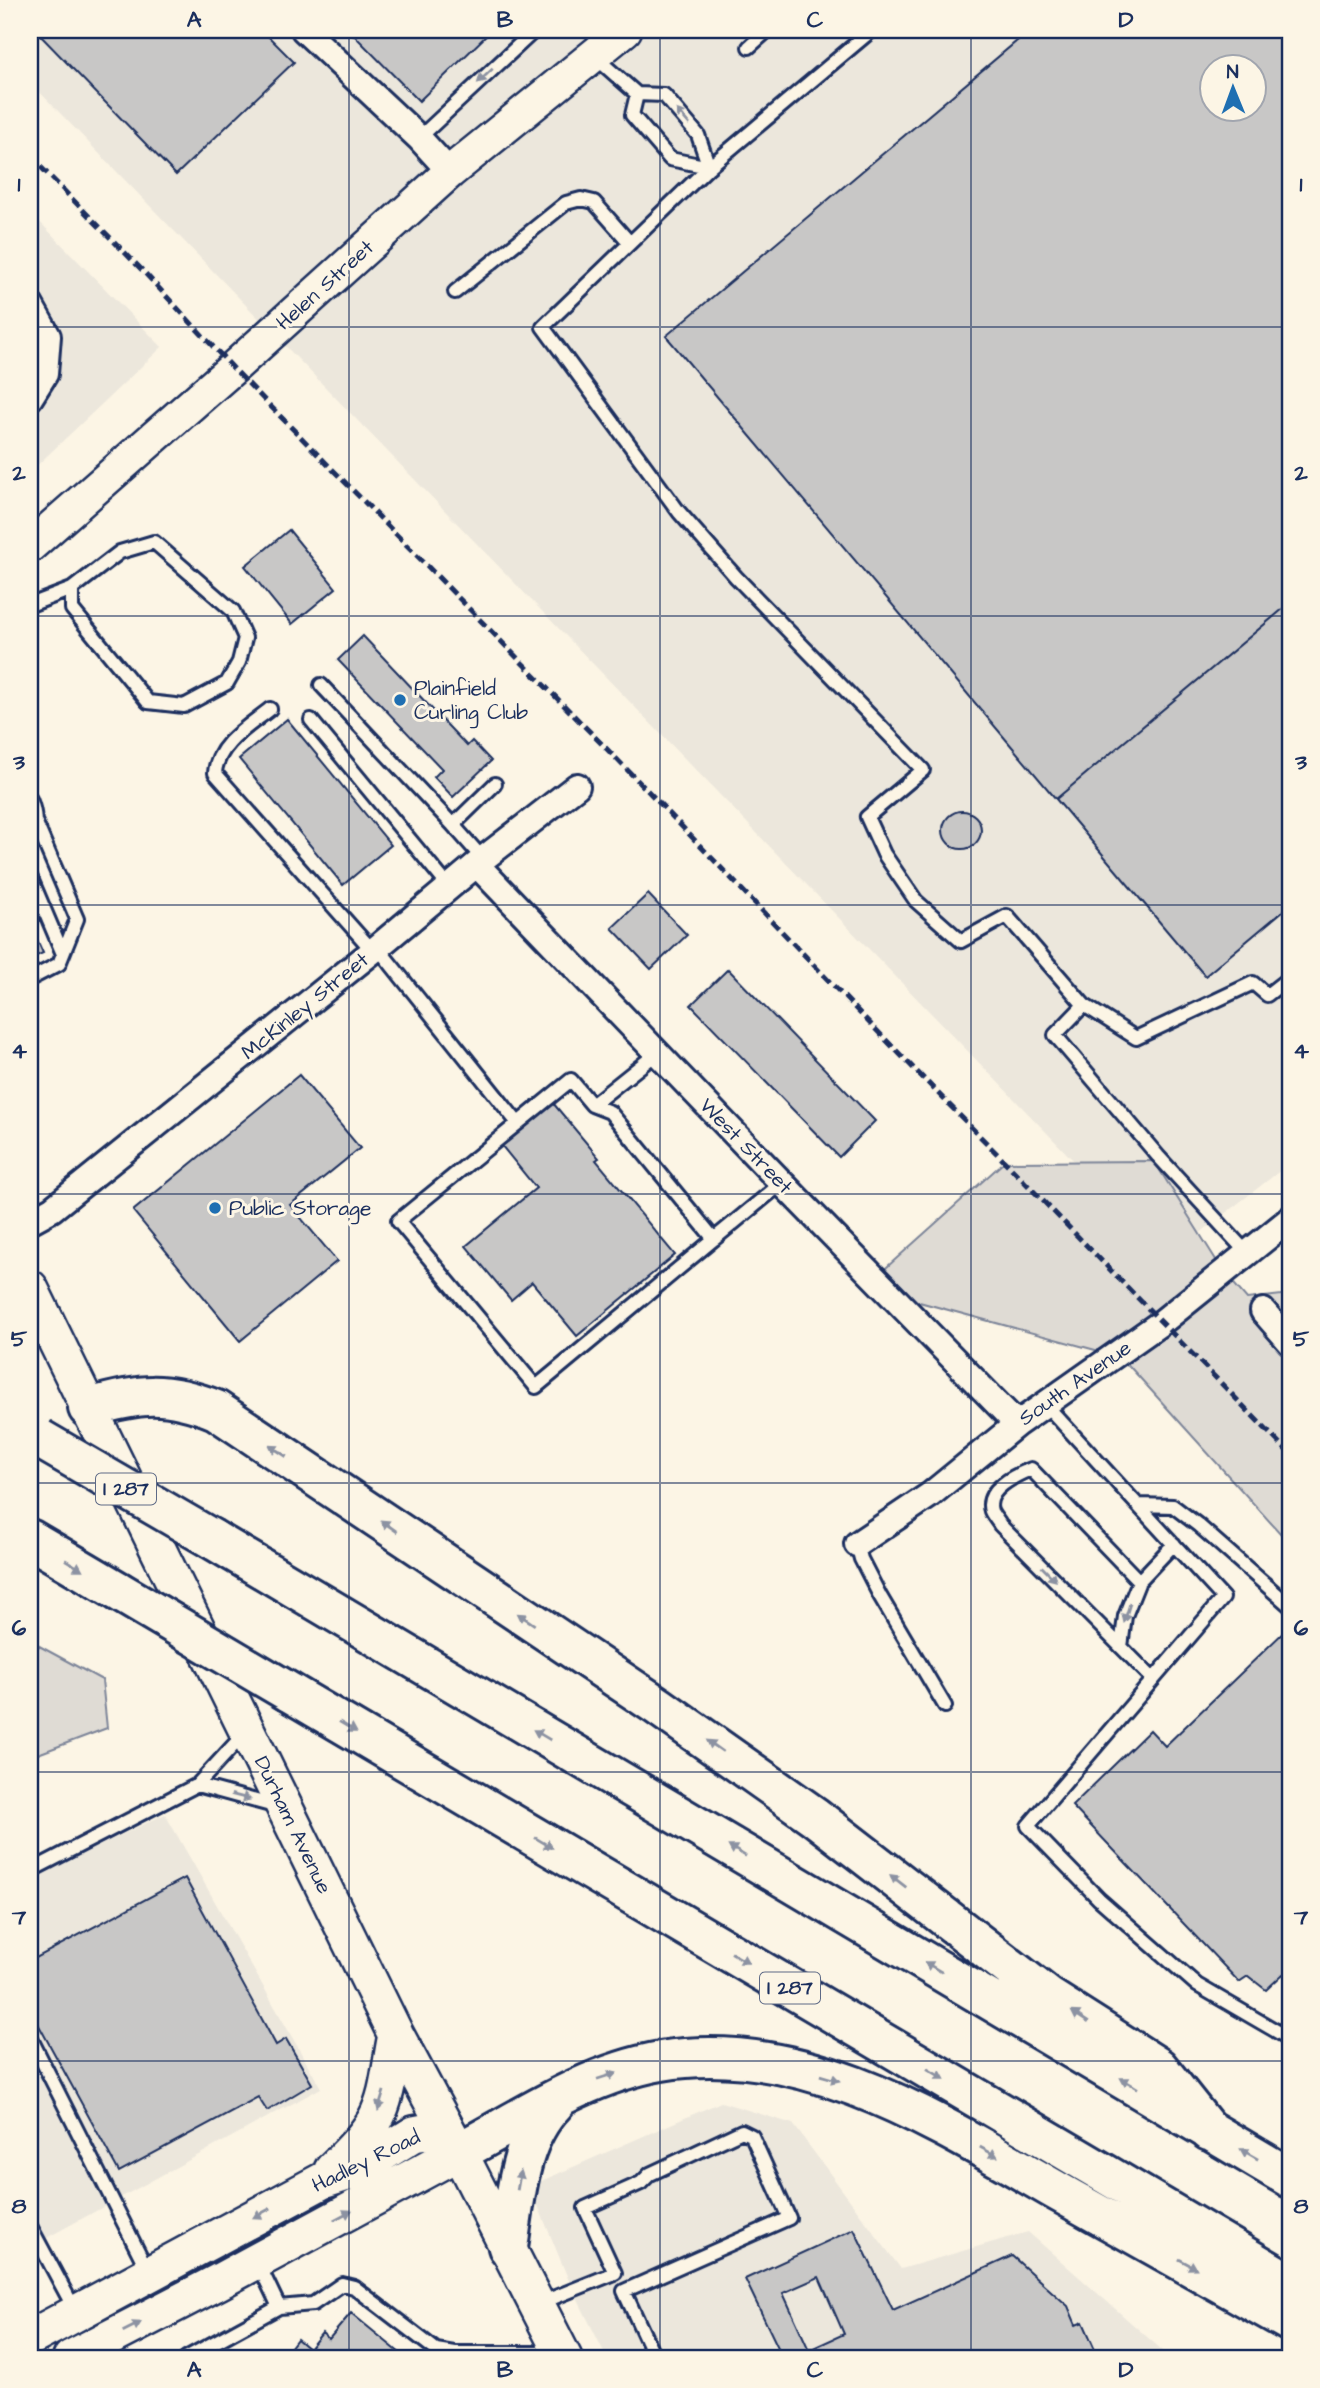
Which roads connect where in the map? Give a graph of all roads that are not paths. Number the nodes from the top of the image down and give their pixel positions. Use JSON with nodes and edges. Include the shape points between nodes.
{"nodes":[{"id":1,"x":304,"y":30,"type":"edge"},
{"id":2,"x":535,"y":30,"type":"edge"},
{"id":3,"x":625,"y":30,"type":"edge"},
{"id":4,"x":768,"y":30,"type":"edge"},
{"id":5,"x":872,"y":30,"type":"edge"},
{"id":6,"x":749,"y":47,"type":"dead end"},
{"id":7,"x":593,"y":56,"type":"junction"},
{"id":8,"x":637,"y":94,"type":"junction"},
{"id":9,"x":419,"y":138,"type":"junction"},
{"id":10,"x":709,"y":167,"type":"junction"},
{"id":11,"x":450,"y":172,"type":"junction"},
{"id":12,"x":630,"y":243,"type":"junction"},
{"id":13,"x":454,"y":292,"type":"dead end"},
{"id":14,"x":30,"y":304,"type":"edge"},
{"id":15,"x":30,"y":398,"type":"edge"},
{"id":16,"x":30,"y":546,"type":"edge"},
{"id":17,"x":72,"y":589,"type":"junction"},
{"id":18,"x":30,"y":605,"type":"edge"},
{"id":19,"x":321,"y":685,"type":"dead end"},
{"id":20,"x":270,"y":709,"type":"dead end"},
{"id":21,"x":311,"y":720,"type":"dead end"},
{"id":22,"x":495,"y":784,"type":"dead end"},
{"id":23,"x":577,"y":786,"type":"dead end"},
{"id":24,"x":30,"y":799,"type":"edge"},
{"id":25,"x":36,"y":823,"type":"junction"},
{"id":26,"x":453,"y":825,"type":"junction"},
{"id":27,"x":30,"y":841,"type":"edge"},
{"id":28,"x":480,"y":862,"type":"junction"},
{"id":29,"x":30,"y":876,"type":"edge"},
{"id":30,"x":449,"y":887,"type":"junction"},
{"id":31,"x":375,"y":950,"type":"junction"},
{"id":32,"x":63,"y":954,"type":"junction"},
{"id":33,"x":1290,"y":977,"type":"edge"},
{"id":34,"x":30,"y":979,"type":"edge"},
{"id":35,"x":1084,"y":1005,"type":"junction"},
{"id":36,"x":657,"y":1053,"type":"junction"},
{"id":37,"x":592,"y":1105,"type":"junction"},
{"id":38,"x":517,"y":1122,"type":"junction"},
{"id":39,"x":782,"y":1183,"type":"junction"},
{"id":40,"x":1290,"y":1219,"type":"edge"},
{"id":41,"x":30,"y":1221,"type":"edge"},
{"id":42,"x":715,"y":1239,"type":"junction"},
{"id":43,"x":1247,"y":1253,"type":"junction"},
{"id":44,"x":30,"y":1288,"type":"edge"},
{"id":45,"x":1263,"y":1311,"type":"dead end"},
{"id":46,"x":1290,"y":1342,"type":"edge"},
{"id":47,"x":1045,"y":1405,"type":"junction"},
{"id":48,"x":88,"y":1408,"type":"junction"},
{"id":49,"x":1017,"y":1424,"type":"junction"},
{"id":50,"x":35,"y":1436,"type":"edge"},
{"id":51,"x":1139,"y":1505,"type":"junction"},
{"id":52,"x":30,"y":1539,"type":"edge"},
{"id":53,"x":857,"y":1544,"type":"joint"},
{"id":54,"x":1174,"y":1544,"type":"junction"},
{"id":55,"x":1139,"y":1581,"type":"junction"},
{"id":56,"x":1290,"y":1606,"type":"edge"},
{"id":57,"x":1121,"y":1647,"type":"junction"},
{"id":58,"x":1153,"y":1679,"type":"junction"},
{"id":59,"x":945,"y":1706,"type":"dead end"},
{"id":60,"x":247,"y":1731,"type":"junction"},
{"id":61,"x":197,"y":1785,"type":"junction"},
{"id":62,"x":285,"y":1809,"type":"junction"},
{"id":63,"x":30,"y":1871,"type":"edge"},
{"id":64,"x":396,"y":2035,"type":"junction"},
{"id":65,"x":30,"y":2037,"type":"edge"},
{"id":66,"x":1290,"y":2039,"type":"edge"},
{"id":67,"x":561,"y":2096,"type":"junction"},
{"id":68,"x":1209,"y":2131,"type":"junction"},
{"id":69,"x":460,"y":2152,"type":"junction"},
{"id":70,"x":1290,"y":2178,"type":"edge"},
{"id":71,"x":322,"y":2181,"type":"junction"},
{"id":72,"x":30,"y":2226,"type":"edge"},
{"id":73,"x":508,"y":2247,"type":"junction"},
{"id":74,"x":257,"y":2261,"type":"junction"},
{"id":75,"x":149,"y":2273,"type":"junction"},
{"id":76,"x":615,"y":2273,"type":"junction"},
{"id":77,"x":1290,"y":2283,"type":"edge"},
{"id":78,"x":624,"y":2291,"type":"junction"},
{"id":79,"x":538,"y":2304,"type":"junction"},
{"id":80,"x":279,"y":2307,"type":"junction"},
{"id":81,"x":76,"y":2313,"type":"junction"},
{"id":82,"x":1290,"y":2322,"type":"edge"},
{"id":83,"x":30,"y":2338,"type":"edge"},
{"id":84,"x":563,"y":2356,"type":"edge"},
{"id":85,"x":71,"y":2358,"type":"edge"},
{"id":86,"x":186,"y":2358,"type":"edge"},
{"id":87,"x":655,"y":2358,"type":"edge"}],
"edges":[{"from":1,"to":9,"type":"street"},
{"from":2,"to":9,"type":"lane","one_way":true},
{"from":3,"to":7,"type":"street","name":"Helen Street"},
{"from":4,"to":6,"type":"lane"},
{"from":5,"to":10,"type":"lane"},
{"from":7,"to":8,"type":"lane"},
{"from":7,"to":11,"type":"street","name":"Helen Street"},
{"from":10,"to":8,"type":"lane","one_way":true,"via":[[698,135],[664,95]]},
{"from":8,"to":10,"type":"lane","via":[[632,114],[670,159]]},
{"from":9,"to":11,"type":"street"},
{"from":10,"to":12,"type":"lane"},
{"from":11,"to":16,"type":"street","name":"Helen Street"},
{"from":12,"to":13,"type":"lane","via":[[594,202],[566,203]]},
{"from":12,"to":35,"type":"lane","via":[[543,327],[679,512],[736,578],[923,770],[867,817],[884,854],[916,901],[961,941],[1007,916]]},
{"from":14,"to":15,"type":"street","via":[[48,336],[45,374]]},
{"from":17,"to":17,"type":"lane","via":[[120,552],[154,542],[233,611],[245,638],[239,662],[227,683],[184,706],[148,702],[72,609]]},
{"from":17,"to":18,"type":"lane"},
{"from":19,"to":26,"type":"lane"},
{"from":20,"to":31,"type":"lane","via":[[221,750],[215,773]]},
{"from":21,"to":30,"type":"lane"},
{"from":22,"to":26,"type":"lane"},
{"from":23,"to":28,"type":"street","name":"McKinley Street"},
{"from":24,"to":25,"type":"lane"},
{"from":25,"to":27,"type":"lane"},
{"from":25,"to":32,"type":"lane","via":[[77,919]]},
{"from":26,"to":28,"type":"lane"},
{"from":28,"to":30,"type":"street","name":"McKinley Street"},
{"from":28,"to":36,"type":"street","name":"West Street"},
{"from":29,"to":32,"type":"lane"},
{"from":30,"to":31,"type":"street","name":"McKinley Street"},
{"from":31,"to":38,"type":"lane"},
{"from":31,"to":41,"type":"street","name":"McKinley Street","via":[[52,1209]]},
{"from":32,"to":34,"type":"lane","via":[[59,964]]},
{"from":33,"to":35,"type":"lane","via":[[1266,995],[1253,983],[1136,1038]]},
{"from":35,"to":43,"type":"lane","via":[[1055,1035]]},
{"from":36,"to":37,"type":"lane"},
{"from":36,"to":39,"type":"street","name":"West Street"},
{"from":37,"to":38,"type":"lane","via":[[571,1080]]},
{"from":37,"to":42,"type":"lane","via":[[610,1112]]},
{"from":38,"to":42,"type":"lane","via":[[398,1221],[536,1387]]},
{"from":39,"to":42,"type":"lane"},
{"from":39,"to":49,"type":"street","name":"West Street"},
{"from":40,"to":43,"type":"street","name":"South Avenue"},
{"from":43,"to":47,"type":"street","name":"South Avenue","via":[[1162,1322]]},
{"from":44,"to":48,"type":"main road","name":"Durham Avenue"},
{"from":45,"to":46,"type":"street"},
{"from":47,"to":49,"type":"street","name":"South Avenue"},
{"from":47,"to":51,"type":"lane"},
{"from":48,"to":60,"type":"main road","name":"Durham Avenue"},
{"from":68,"to":48,"type":"highway","one_way":true,"via":[[1158,2067],[1048,1997],[814,1816],[216,1410],[149,1395]]},
{"from":49,"to":53,"type":"street","name":"South Avenue","via":[[930,1495]]},
{"from":68,"to":50,"type":"highway","number":"I 287","one_way":true,"bridge":true},
{"from":51,"to":54,"type":"lane"},
{"from":51,"to":56,"type":"lane","via":[[1173,1506]]},
{"from":52,"to":77,"type":"highway","number":"I 287","one_way":true,"bridge":true},
{"from":53,"to":59,"type":"lane","via":[[880,1596]]},
{"from":54,"to":55,"type":"lane"},
{"from":54,"to":58,"type":"lane","via":[[1223,1598]]},
{"from":55,"to":57,"type":"lane","one_way":true,"via":[[1125,1616]]},
{"from":55,"to":57,"type":"lane","one_way":true,"via":[[1031,1469],[1018,1474],[992,1497],[990,1510],[1000,1525]]},
{"from":57,"to":58,"type":"lane"},
{"from":58,"to":66,"type":"lane","via":[[1028,1826],[1099,1899],[1197,1985]]},
{"from":60,"to":61,"type":"lane"},
{"from":60,"to":62,"type":"main road","name":"Durham Avenue"},
{"from":61,"to":62,"type":"lane","one_way":true},
{"from":61,"to":63,"type":"lane"},
{"from":62,"to":64,"type":"main road","name":"Durham Avenue"},
{"from":64,"to":69,"type":"main road","name":"Durham Avenue"},
{"from":64,"to":71,"type":"main road","one_way":true,"via":[[376,2118]]},
{"from":65,"to":75,"type":"lane"},
{"from":67,"to":69,"type":"highway"},
{"from":73,"to":67,"type":"highway","one_way":true,"via":[[521,2164],[530,2137]]},
{"from":67,"to":82,"type":"highway","one_way":true,"via":[[607,2075],[694,2059],[790,2066],[839,2080],[948,2129]]},
{"from":70,"to":68,"type":"highway","number":"I 287","one_way":true},
{"from":69,"to":71,"type":"main road","name":"Hadley Road","via":[[444,2137],[414,2134],[355,2170]]},
{"from":69,"to":73,"type":"main road","name":"Durham Avenue"},
{"from":74,"to":69,"type":"main road","name":"Hadley Road","one_way":true},
{"from":71,"to":75,"type":"main road","name":"Hadley Road","one_way":true},
{"from":72,"to":81,"type":"lane"},
{"from":73,"to":79,"type":"main road","name":"Durham Avenue"},
{"from":74,"to":80,"type":"lane"},
{"from":85,"to":74,"type":"main road","name":"Hadley Road","one_way":true},
{"from":75,"to":81,"type":"main road","name":"Hadley Road"},
{"from":76,"to":78,"type":"lane"},
{"from":76,"to":78,"type":"lane","via":[[585,2208],[742,2131],[752,2136],[789,2218]]},
{"from":76,"to":79,"type":"lane"},
{"from":78,"to":87,"type":"lane"},
{"from":79,"to":84,"type":"main road","name":"Durham Avenue"},
{"from":80,"to":84,"type":"lane","via":[[313,2304],[342,2284],[354,2287],[436,2350]]},
{"from":80,"to":86,"type":"lane"},
{"from":81,"to":83,"type":"main road","name":"Hadley Road"}]}
